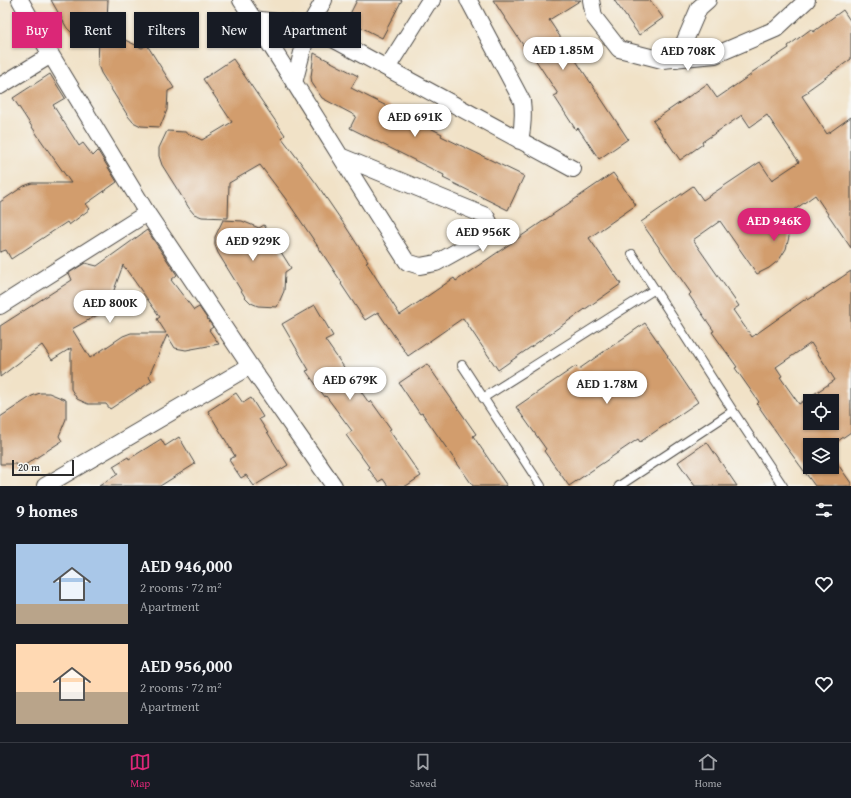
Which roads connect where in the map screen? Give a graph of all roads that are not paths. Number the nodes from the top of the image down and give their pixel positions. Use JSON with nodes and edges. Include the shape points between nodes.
{"nodes":[{"id":1,"x":20,"y":0,"type":"edge"},
{"id":2,"x":241,"y":0,"type":"edge"},
{"id":3,"x":324,"y":0,"type":"edge"},
{"id":4,"x":432,"y":0,"type":"edge"},
{"id":5,"x":468,"y":0,"type":"edge"},
{"id":6,"x":591,"y":0,"type":"edge"},
{"id":7,"x":708,"y":0,"type":"edge"},
{"id":8,"x":807,"y":0,"type":"edge"},
{"id":9,"x":249,"y":12,"type":"edge"},
{"id":10,"x":317,"y":12,"type":"edge"},
{"id":11,"x":261,"y":31,"type":"edge"},
{"id":12,"x":303,"y":48,"type":"edge"},
{"id":13,"x":350,"y":48,"type":"edge"},
{"id":14,"x":51,"y":55,"type":"junction"},
{"id":15,"x":677,"y":59,"type":"junction"},
{"id":16,"x":387,"y":68,"type":"junction"},
{"id":17,"x":294,"y":83,"type":"junction"},
{"id":18,"x":0,"y":86,"type":"edge"},
{"id":19,"x":520,"y":141,"type":"junction"},
{"id":20,"x":340,"y":156,"type":"junction"},
{"id":21,"x":573,"y":169,"type":"dead end"},
{"id":22,"x":148,"y":213,"type":"junction"},
{"id":23,"x":632,"y":254,"type":"dead end"},
{"id":24,"x":655,"y":290,"type":"junction"},
{"id":25,"x":0,"y":306,"type":"edge"},
{"id":26,"x":462,"y":365,"type":"dead end"},
{"id":27,"x":250,"y":366,"type":"junction"},
{"id":28,"x":483,"y":398,"type":"junction"},
{"id":29,"x":733,"y":412,"type":"junction"},
{"id":30,"x":45,"y":486,"type":"edge"},
{"id":31,"x":334,"y":486,"type":"edge"},
{"id":32,"x":541,"y":486,"type":"edge"},
{"id":33,"x":619,"y":486,"type":"edge"},
{"id":34,"x":783,"y":486,"type":"edge"}],
"edges":[{"from":1,"to":14,"type":"street"},
{"from":2,"to":9,"type":"street"},
{"from":3,"to":10,"type":"street"},
{"from":4,"to":16,"type":"street"},
{"from":5,"to":19,"type":"street","via":[[522,101],[524,114]]},
{"from":6,"to":15,"type":"street","via":[[594,17],[619,49],[662,60]]},
{"from":7,"to":15,"type":"street","via":[[699,8]]},
{"from":8,"to":15,"type":"street","via":[[776,29],[715,56]]},
{"from":11,"to":17,"type":"street"},
{"from":12,"to":17,"type":"street"},
{"from":13,"to":16,"type":"street"},
{"from":14,"to":18,"type":"street"},
{"from":14,"to":22,"type":"street"},
{"from":16,"to":19,"type":"street"},
{"from":17,"to":20,"type":"street"},
{"from":19,"to":21,"type":"street"},
{"from":20,"to":20,"type":"street","via":[[407,262],[420,266],[436,263],[488,234],[491,226],[486,216]]},
{"from":22,"to":25,"type":"street"},
{"from":22,"to":27,"type":"street"},
{"from":23,"to":24,"type":"lane"},
{"from":24,"to":28,"type":"lane"},
{"from":24,"to":29,"type":"lane"},
{"from":26,"to":28,"type":"lane"},
{"from":27,"to":30,"type":"street"},
{"from":27,"to":31,"type":"street"},
{"from":28,"to":32,"type":"lane"},
{"from":29,"to":33,"type":"lane"},
{"from":29,"to":34,"type":"lane"}]}
